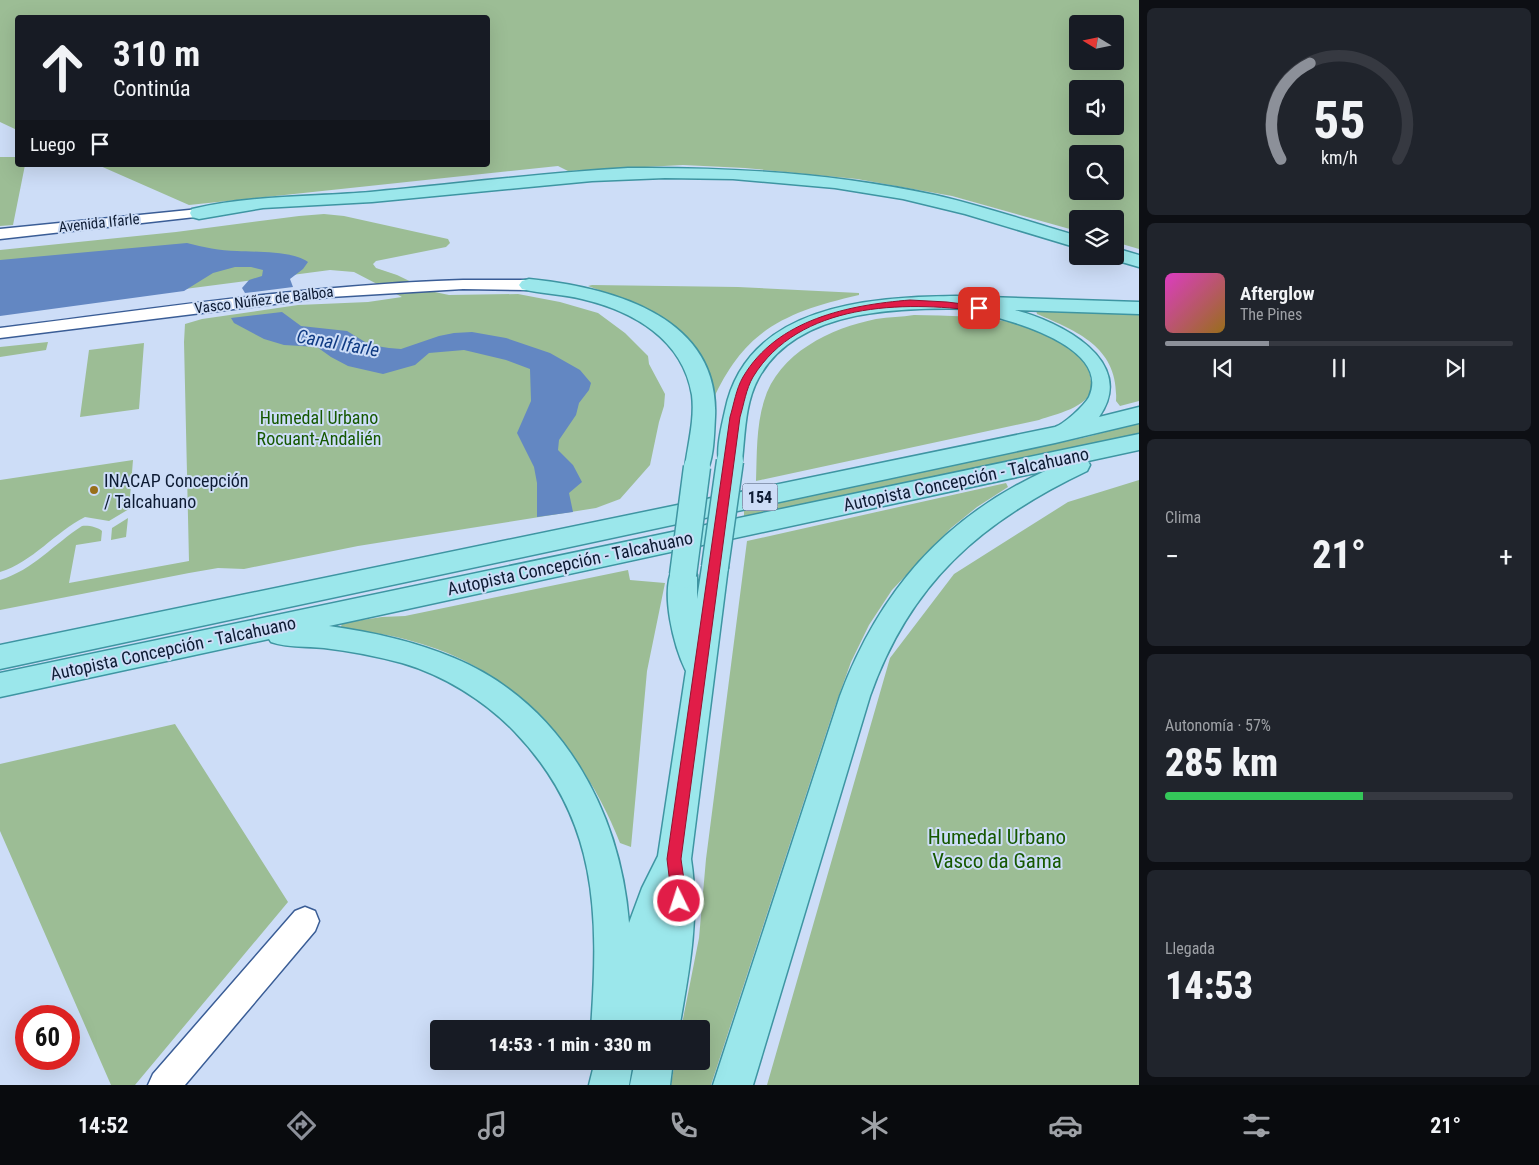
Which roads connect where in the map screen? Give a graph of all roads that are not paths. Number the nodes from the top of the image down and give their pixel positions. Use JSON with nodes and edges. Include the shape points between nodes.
{"nodes":[{"id":1,"x":198,"y":212,"type":"joint"},
{"id":2,"x":0,"y":234,"type":"edge"},
{"id":3,"x":1069,"y":239,"type":"edge"},
{"id":4,"x":1124,"y":257,"type":"edge"},
{"id":5,"x":1139,"y":261,"type":"edge"},
{"id":6,"x":529,"y":284,"type":"joint"},
{"id":7,"x":930,"y":303,"type":"junction"},
{"id":8,"x":1139,"y":308,"type":"edge"},
{"id":9,"x":0,"y":333,"type":"edge"},
{"id":10,"x":1139,"y":415,"type":"edge"},
{"id":11,"x":1055,"y":435,"type":"junction"},
{"id":12,"x":1135,"y":442,"type":"edge"},
{"id":13,"x":231,"y":636,"type":"junction"},
{"id":14,"x":0,"y":657,"type":"edge"},
{"id":15,"x":700,"y":670,"type":"junction"},
{"id":16,"x":0,"y":685,"type":"edge"},
{"id":17,"x":674,"y":859,"type":"junction"},
{"id":18,"x":305,"y":921,"type":"dead end"},
{"id":19,"x":610,"y":1020,"type":"edge"},
{"id":20,"x":624,"y":1020,"type":"edge"},
{"id":21,"x":662,"y":1020,"type":"edge"},
{"id":22,"x":609,"y":1070,"type":"edge"},
{"id":23,"x":612,"y":1070,"type":"edge"},
{"id":24,"x":652,"y":1070,"type":"edge"},
{"id":25,"x":164,"y":1085,"type":"edge"},
{"id":26,"x":608,"y":1085,"type":"edge"},
{"id":27,"x":650,"y":1085,"type":"edge"},
{"id":28,"x":733,"y":1085,"type":"edge"}],
"edges":[{"from":1,"to":2,"type":"street","name":"Avenida Ifarle"},
{"from":1,"to":3,"type":"main road","via":[[230,206],[348,200],[582,176],[707,173],[790,178],[884,191],[960,207]]},
{"from":4,"to":5,"type":"main road"},
{"from":6,"to":9,"type":"street","name":"Vasco Núñez de Balboa","via":[[402,286],[327,292]]},
{"from":6,"to":15,"type":"main road","bridge":true,"via":[[582,291],[613,300],[653,321],[681,345],[695,367],[704,398],[704,411],[683,575],[682,608],[684,626]]},
{"from":7,"to":8,"type":"main road"},
{"from":7,"to":11,"type":"main road","via":[[979,308],[1029,320],[1065,335],[1087,352],[1100,370],[1103,394],[1088,416]]},
{"from":7,"to":15,"type":"main road","bridge":true,"via":[[873,306],[838,314],[795,332],[772,348],[755,367],[743,389],[735,417]]},
{"from":10,"to":11,"type":"main road","name":"Autopista Concepción - Talcahuano","number":"154"},
{"from":11,"to":14,"type":"main road","name":"Autopista Concepción - Talcahuano","number":"154"},
{"from":12,"to":13,"type":"main road","name":"Autopista Concepción - Talcahuano","number":"154"},
{"from":12,"to":28,"type":"main road","via":[[1065,470],[1012,500],[936,559],[902,600],[868,661],[855,696]]},
{"from":13,"to":16,"type":"main road","name":"Autopista Concepción - Talcahuano"},
{"from":13,"to":19,"type":"main road","via":[[305,635],[341,638],[396,649],[451,669],[477,683],[502,700],[544,740],[566,772],[599,842],[609,900]]},
{"from":15,"to":17,"type":"main road"},
{"from":17,"to":20,"type":"main road","via":[[646,919]]},
{"from":17,"to":21,"type":"main road","via":[[679,901],[678,929]]},
{"from":18,"to":25,"type":"street"},
{"from":22,"to":26,"type":"main road"},
{"from":23,"to":26,"type":"main road"},
{"from":24,"to":27,"type":"main road"}]}
